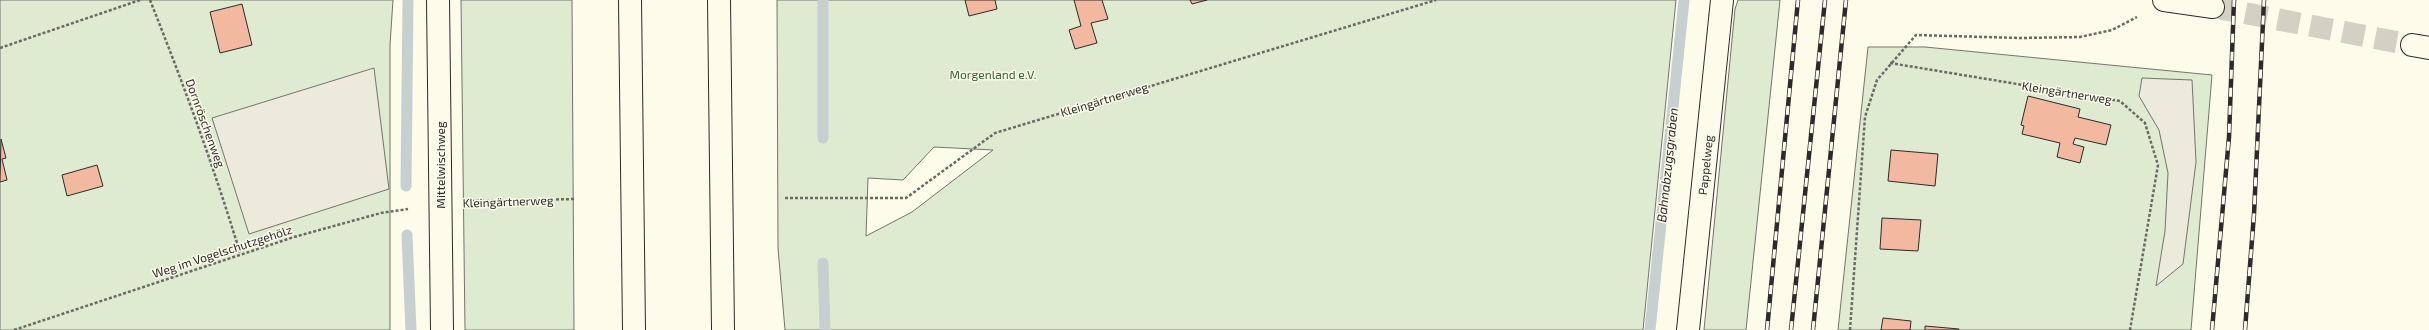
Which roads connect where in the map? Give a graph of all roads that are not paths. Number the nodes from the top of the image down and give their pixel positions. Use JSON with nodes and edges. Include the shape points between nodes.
{"nodes":[{"id":1,"x":438,"y":0,"type":"edge"},
{"id":2,"x":630,"y":0,"type":"edge"},
{"id":3,"x":719,"y":0,"type":"edge"},
{"id":4,"x":1722,"y":0,"type":"edge"},
{"id":5,"x":2164,"y":0,"type":"edge"},
{"id":6,"x":2213,"y":7,"type":"tunnel mouth"},
{"id":7,"x":442,"y":330,"type":"edge"},
{"id":8,"x":634,"y":330,"type":"edge"},
{"id":9,"x":723,"y":330,"type":"edge"},
{"id":10,"x":1688,"y":330,"type":"edge"}],
"edges":[{"from":1,"to":7,"type":"main road","name":"Mittelwischweg"},
{"from":2,"to":8,"type":"main road"},
{"from":3,"to":9,"type":"main road"},
{"from":4,"to":10,"type":"main road","name":"Pappelweg"},
{"from":5,"to":6,"type":"main road"}]}
